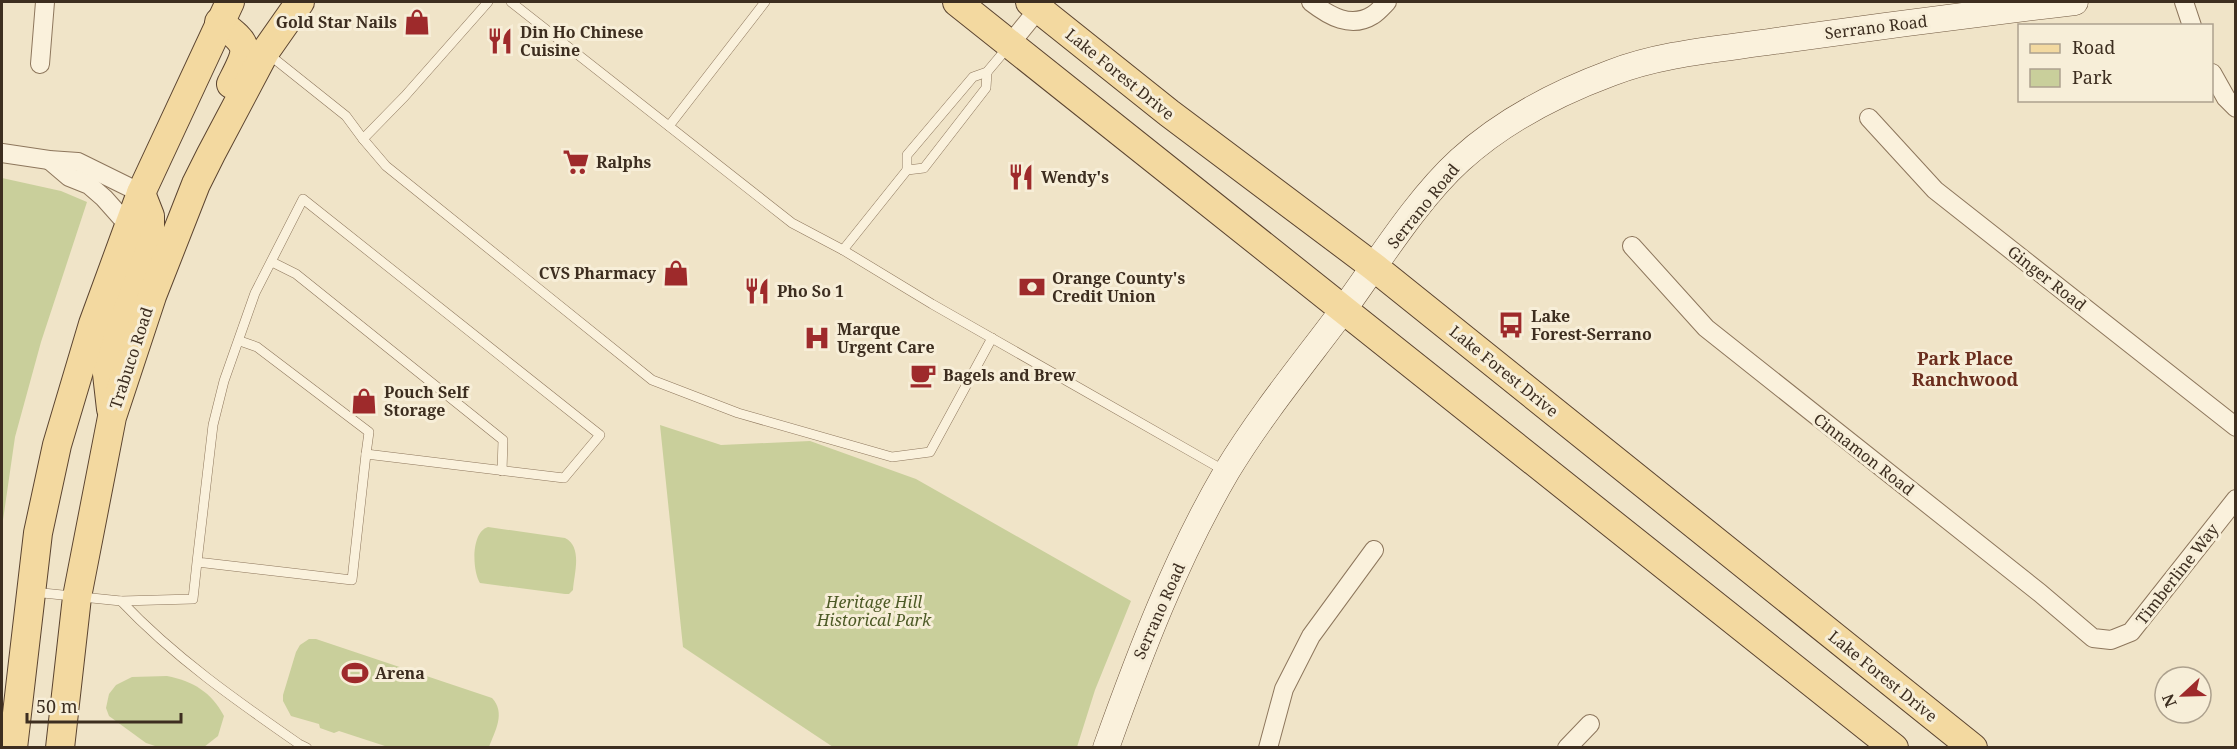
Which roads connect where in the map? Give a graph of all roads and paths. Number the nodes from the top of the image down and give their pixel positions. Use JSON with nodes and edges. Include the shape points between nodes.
{"nodes":[{"id":1,"x":45,"y":2,"type":"edge"},
{"id":2,"x":275,"y":2,"type":"edge"},
{"id":3,"x":300,"y":2,"type":"edge"},
{"id":4,"x":488,"y":2,"type":"edge"},
{"id":5,"x":511,"y":2,"type":"edge"},
{"id":6,"x":765,"y":2,"type":"edge"},
{"id":7,"x":957,"y":2,"type":"edge"},
{"id":8,"x":1311,"y":2,"type":"edge"},
{"id":9,"x":1388,"y":2,"type":"edge"},
{"id":10,"x":2075,"y":2,"type":"edge"},
{"id":11,"x":2184,"y":2,"type":"edge"},
{"id":12,"x":1038,"y":4,"type":"edge"},
{"id":13,"x":1936,"y":10,"type":"edge"},
{"id":14,"x":225,"y":12,"type":"edge"},
{"id":15,"x":2191,"y":24,"type":"edge"},
{"id":16,"x":1010,"y":44,"type":"junction"},
{"id":17,"x":265,"y":52,"type":"junction"},
{"id":18,"x":40,"y":64,"type":"dead end"},
{"id":19,"x":987,"y":72,"type":"junction"},
{"id":20,"x":2213,"y":76,"type":"edge"},
{"id":21,"x":2235,"y":108,"type":"edge"},
{"id":22,"x":1869,"y":118,"type":"dead end"},
{"id":23,"x":669,"y":126,"type":"junction"},
{"id":24,"x":363,"y":139,"type":"junction"},
{"id":25,"x":2,"y":153,"type":"edge"},
{"id":26,"x":49,"y":160,"type":"junction"},
{"id":27,"x":908,"y":170,"type":"junction"},
{"id":28,"x":196,"y":184,"type":"junction"},
{"id":29,"x":141,"y":193,"type":"junction"},
{"id":30,"x":128,"y":225,"type":"junction"},
{"id":31,"x":1632,"y":246,"type":"dead end"},
{"id":32,"x":843,"y":250,"type":"junction"},
{"id":33,"x":272,"y":262,"type":"junction"},
{"id":34,"x":1374,"y":267,"type":"junction"},
{"id":35,"x":1344,"y":309,"type":"junction"},
{"id":36,"x":992,"y":338,"type":"junction"},
{"id":37,"x":240,"y":341,"type":"junction"},
{"id":38,"x":112,"y":417,"type":"junction"},
{"id":39,"x":2235,"y":427,"type":"edge"},
{"id":40,"x":366,"y":454,"type":"junction"},
{"id":41,"x":502,"y":471,"type":"junction"},
{"id":42,"x":1227,"y":472,"type":"junction"},
{"id":43,"x":2235,"y":499,"type":"edge"},
{"id":44,"x":1374,"y":550,"type":"dead end"},
{"id":45,"x":197,"y":562,"type":"junction"},
{"id":46,"x":31,"y":592,"type":"junction"},
{"id":47,"x":77,"y":597,"type":"junction"},
{"id":48,"x":121,"y":601,"type":"junction"},
{"id":49,"x":2111,"y":640,"type":"joint"},
{"id":50,"x":1590,"y":724,"type":"dead end"},
{"id":51,"x":14,"y":747,"type":"edge"},
{"id":52,"x":60,"y":747,"type":"edge"},
{"id":53,"x":307,"y":747,"type":"edge"},
{"id":54,"x":1106,"y":747,"type":"edge"},
{"id":55,"x":1268,"y":747,"type":"edge"},
{"id":56,"x":1567,"y":747,"type":"edge"},
{"id":57,"x":1894,"y":747,"type":"edge"},
{"id":58,"x":1973,"y":747,"type":"edge"}],
"edges":[{"from":1,"to":18,"type":"street"},
{"from":2,"to":17,"type":"main road","via":[[269,15]]},
{"from":3,"to":17,"type":"main road","name":"Trabuco Road"},
{"from":4,"to":24,"type":"lane"},
{"from":5,"to":23,"type":"lane"},
{"from":6,"to":23,"type":"lane"},
{"from":7,"to":16,"type":"main road"},
{"from":8,"to":9,"type":"street","via":[[1336,19],[1354,21],[1373,16]]},
{"from":10,"to":13,"type":"street","name":"Serrano Road"},
{"from":11,"to":15,"type":"street"},
{"from":12,"to":16,"type":"street"},
{"from":12,"to":34,"type":"main road","name":"Lake Forest Drive","via":[[1169,113]]},
{"from":13,"to":34,"type":"street","name":"Serrano Road","via":[[1663,59],[1615,71],[1569,90],[1491,135],[1458,161]]},
{"from":14,"to":28,"type":"main road","via":[[244,45],[245,57],[196,157]]},
{"from":14,"to":29,"type":"main road"},
{"from":16,"to":19,"type":"lane"},
{"from":16,"to":35,"type":"main road"},
{"from":17,"to":24,"type":"lane","via":[[346,116]]},
{"from":17,"to":28,"type":"main road","name":"Trabuco Road"},
{"from":19,"to":27,"type":"lane","via":[[973,77],[907,155]]},
{"from":19,"to":27,"type":"lane","via":[[986,88],[924,168]]},
{"from":20,"to":21,"type":"street"},
{"from":22,"to":39,"type":"street","name":"Ginger Road","via":[[1935,190]]},
{"from":23,"to":32,"type":"lane","via":[[792,223]]},
{"from":24,"to":36,"type":"lane","via":[[386,166],[652,380],[738,413],[892,457],[930,452]]},
{"from":25,"to":26,"type":"street"},
{"from":26,"to":29,"type":"street","via":[[78,162]]},
{"from":26,"to":30,"type":"street","via":[[69,177],[89,185]]},
{"from":27,"to":32,"type":"lane"},
{"from":28,"to":38,"type":"main road","name":"Trabuco Road","via":[[152,296]]},
{"from":29,"to":30,"type":"main road"},
{"from":29,"to":38,"type":"main road","via":[[150,216],[150,236],[105,365]]},
{"from":30,"to":46,"type":"main road","via":[[57,445],[38,533]]},
{"from":31,"to":49,"type":"street","name":"Cinnamon Road","via":[[1706,328],[2093,638]]},
{"from":32,"to":36,"type":"lane"},
{"from":33,"to":37,"type":"lane","via":[[255,293]]},
{"from":33,"to":41,"type":"lane","via":[[296,274],[503,440]]},
{"from":33,"to":41,"type":"lane","via":[[303,200],[600,435],[564,478]]},
{"from":34,"to":35,"type":"street","name":"Serrano Road"},
{"from":34,"to":58,"type":"main road","name":"Lake Forest Drive"},
{"from":35,"to":42,"type":"street","name":"Serrano Road","via":[[1262,418]]},
{"from":35,"to":57,"type":"main road"},
{"from":36,"to":42,"type":"lane"},
{"from":37,"to":40,"type":"lane","via":[[257,347],[369,432]]},
{"from":37,"to":45,"type":"lane","via":[[213,425]]},
{"from":38,"to":47,"type":"main road","name":"Trabuco Road"},
{"from":40,"to":41,"type":"lane"},
{"from":40,"to":45,"type":"lane","via":[[351,580]]},
{"from":42,"to":54,"type":"street","name":"Serrano Road","via":[[1143,643]]},
{"from":43,"to":49,"type":"street","name":"Timberline Way","via":[[2131,632]]},
{"from":44,"to":55,"type":"street","via":[[1311,636],[1284,689]]},
{"from":45,"to":48,"type":"lane","via":[[193,599]]},
{"from":46,"to":47,"type":"lane"},
{"from":46,"to":51,"type":"main road"},
{"from":47,"to":48,"type":"lane"},
{"from":47,"to":52,"type":"main road","name":"Trabuco Road"},
{"from":48,"to":53,"type":"lane","via":[[219,689]]},
{"from":50,"to":56,"type":"street"}]}
